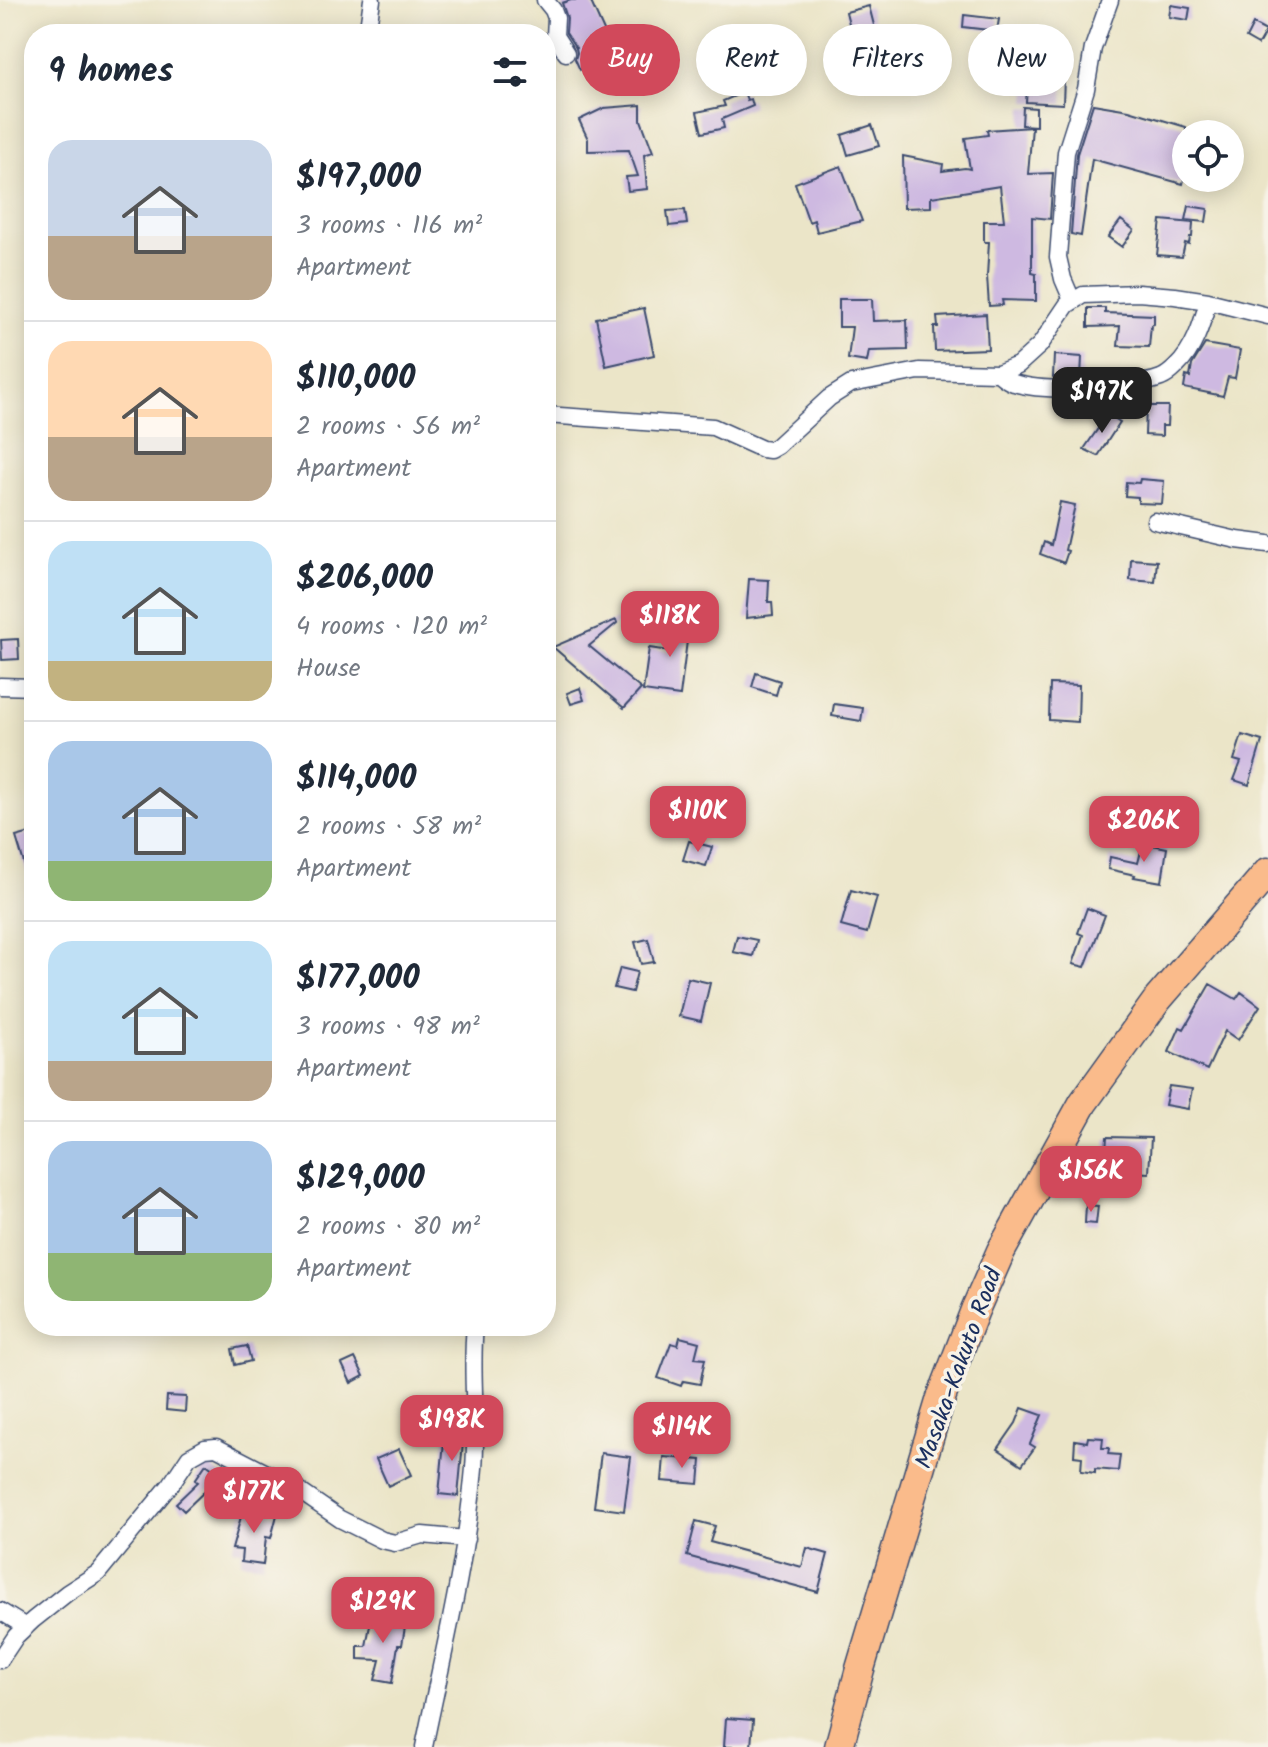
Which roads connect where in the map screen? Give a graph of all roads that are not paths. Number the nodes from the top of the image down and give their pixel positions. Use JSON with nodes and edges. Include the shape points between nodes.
{"nodes":[{"id":1,"x":372,"y":0,"type":"edge"},
{"id":2,"x":545,"y":0,"type":"edge"},
{"id":3,"x":1110,"y":0,"type":"edge"},
{"id":4,"x":368,"y":24,"type":"edge"},
{"id":5,"x":556,"y":24,"type":"edge"},
{"id":6,"x":556,"y":38,"type":"edge"},
{"id":7,"x":566,"y":53,"type":"dead end"},
{"id":8,"x":1072,"y":300,"type":"junction"},
{"id":9,"x":1208,"y":301,"type":"junction"},
{"id":10,"x":1268,"y":316,"type":"edge"},
{"id":11,"x":998,"y":373,"type":"junction"},
{"id":12,"x":556,"y":416,"type":"edge"},
{"id":13,"x":1155,"y":521,"type":"dead end"},
{"id":14,"x":1268,"y":544,"type":"edge"},
{"id":15,"x":0,"y":686,"type":"edge"},
{"id":16,"x":24,"y":687,"type":"edge"},
{"id":17,"x":1268,"y":872,"type":"edge"},
{"id":18,"x":474,"y":1336,"type":"edge"},
{"id":19,"x":466,"y":1539,"type":"junction"},
{"id":20,"x":0,"y":1611,"type":"edge"},
{"id":21,"x":26,"y":1627,"type":"junction"},
{"id":22,"x":0,"y":1660,"type":"edge"},
{"id":23,"x":424,"y":1747,"type":"edge"},
{"id":24,"x":839,"y":1747,"type":"edge"}],
"edges":[{"from":1,"to":4,"type":"street"},
{"from":2,"to":5,"type":"street"},
{"from":3,"to":8,"type":"street","via":[[1066,152],[1058,257]]},
{"from":6,"to":7,"type":"street"},
{"from":8,"to":9,"type":"street","via":[[1138,293]]},
{"from":8,"to":11,"type":"street","via":[[1029,356]]},
{"from":9,"to":10,"type":"street"},
{"from":9,"to":11,"type":"street","via":[[1186,356],[1163,377],[1098,388],[1058,388],[1014,383]]},
{"from":11,"to":12,"type":"street","via":[[919,371],[851,384],[770,450],[713,427]]},
{"from":13,"to":14,"type":"street"},
{"from":15,"to":16,"type":"street"},
{"from":17,"to":24,"type":"highway","name":"Masaka-Kakuto Road","via":[[1158,999],[1091,1092],[1001,1251],[941,1398]]},
{"from":18,"to":19,"type":"street","via":[[475,1465]]},
{"from":19,"to":21,"type":"street","via":[[422,1535],[395,1543],[382,1540],[281,1480],[216,1447],[205,1448],[189,1457],[98,1573]]},
{"from":19,"to":23,"type":"street"},
{"from":20,"to":21,"type":"street"},
{"from":21,"to":22,"type":"street"}]}
